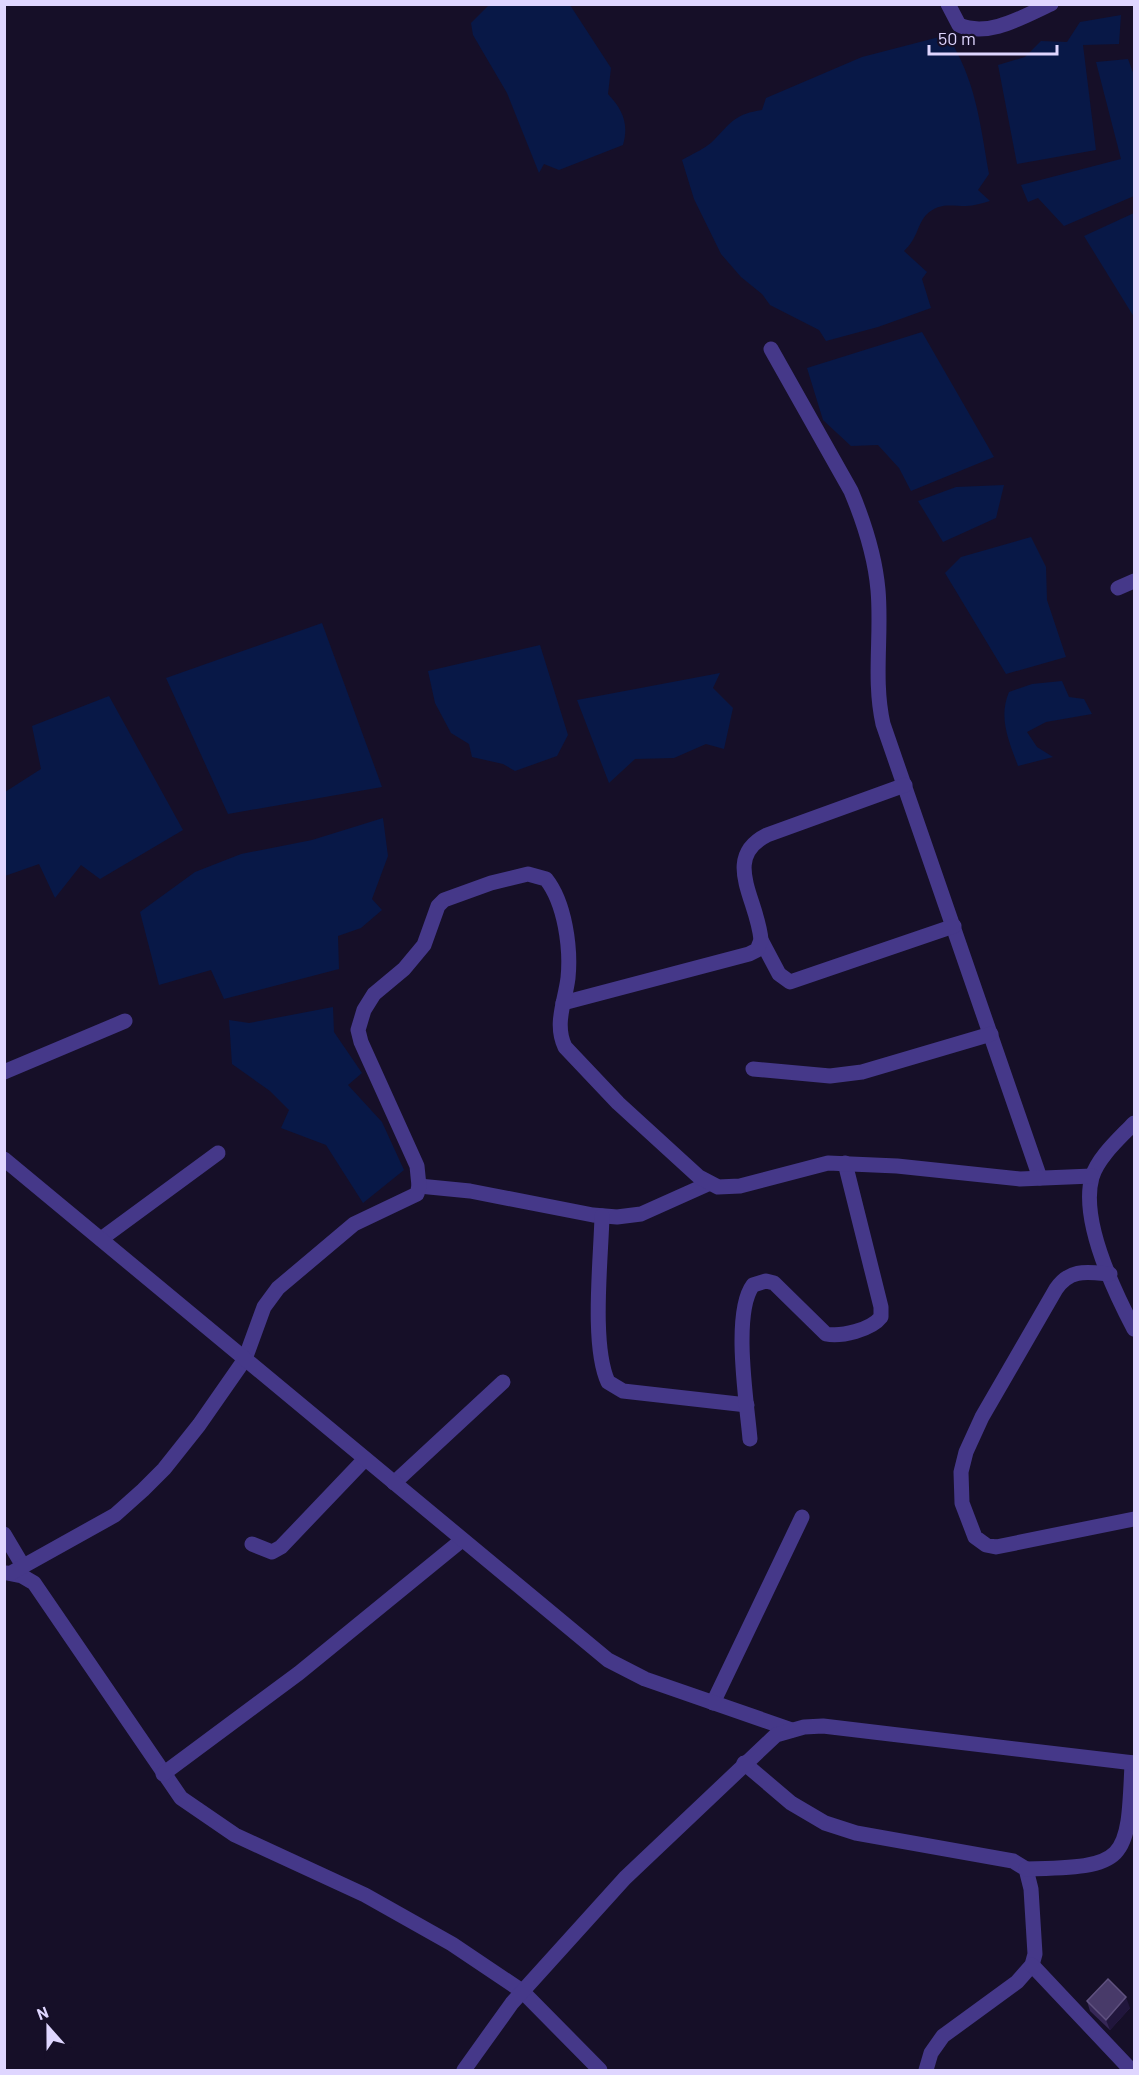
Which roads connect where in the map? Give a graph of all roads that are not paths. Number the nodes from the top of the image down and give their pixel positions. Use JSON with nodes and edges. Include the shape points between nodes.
{"nodes":[{"id":1,"x":948,"y":4,"type":"edge"},
{"id":2,"x":1051,"y":4,"type":"edge"},
{"id":3,"x":771,"y":349,"type":"dead end"},
{"id":4,"x":1134,"y":581,"type":"edge"},
{"id":5,"x":1118,"y":588,"type":"dead end"},
{"id":6,"x":905,"y":785,"type":"junction"},
{"id":7,"x":954,"y":926,"type":"junction"},
{"id":8,"x":761,"y":940,"type":"junction"},
{"id":9,"x":563,"y":1003,"type":"junction"},
{"id":10,"x":125,"y":1021,"type":"dead end"},
{"id":11,"x":992,"y":1034,"type":"junction"},
{"id":12,"x":753,"y":1069,"type":"dead end"},
{"id":13,"x":4,"y":1072,"type":"edge"},
{"id":14,"x":1134,"y":1123,"type":"edge"},
{"id":15,"x":218,"y":1153,"type":"dead end"},
{"id":16,"x":4,"y":1159,"type":"edge"},
{"id":17,"x":845,"y":1163,"type":"junction"},
{"id":18,"x":1092,"y":1176,"type":"junction"},
{"id":19,"x":1040,"y":1178,"type":"junction"},
{"id":20,"x":708,"y":1184,"type":"junction"},
{"id":21,"x":419,"y":1186,"type":"junction"},
{"id":22,"x":602,"y":1216,"type":"junction"},
{"id":23,"x":101,"y":1239,"type":"junction"},
{"id":24,"x":1110,"y":1274,"type":"junction"},
{"id":25,"x":1134,"y":1329,"type":"edge"},
{"id":26,"x":245,"y":1359,"type":"junction"},
{"id":27,"x":503,"y":1382,"type":"dead end"},
{"id":28,"x":747,"y":1405,"type":"junction"},
{"id":29,"x":750,"y":1439,"type":"dead end"},
{"id":30,"x":365,"y":1460,"type":"junction"},
{"id":31,"x":394,"y":1483,"type":"junction"},
{"id":32,"x":802,"y":1517,"type":"dead end"},
{"id":33,"x":1134,"y":1519,"type":"edge"},
{"id":34,"x":4,"y":1534,"type":"edge"},
{"id":35,"x":462,"y":1540,"type":"junction"},
{"id":36,"x":252,"y":1544,"type":"dead end"},
{"id":37,"x":13,"y":1571,"type":"edge"},
{"id":38,"x":712,"y":1703,"type":"junction"},
{"id":39,"x":792,"y":1730,"type":"junction"},
{"id":40,"x":744,"y":1763,"type":"junction"},
{"id":41,"x":1133,"y":1763,"type":"edge"},
{"id":42,"x":163,"y":1774,"type":"junction"},
{"id":43,"x":1026,"y":1869,"type":"junction"},
{"id":44,"x":1032,"y":1965,"type":"junction"},
{"id":45,"x":522,"y":1991,"type":"junction"},
{"id":46,"x":464,"y":2070,"type":"edge"},
{"id":47,"x":600,"y":2070,"type":"edge"},
{"id":48,"x":926,"y":2070,"type":"edge"},
{"id":49,"x":1131,"y":2070,"type":"edge"}],
"edges":[{"from":1,"to":2,"type":"street","via":[[959,25],[972,29],[1003,25]]},
{"from":3,"to":6,"type":"street","via":[[851,491],[866,531],[878,588],[878,704]]},
{"from":4,"to":5,"type":"street"},
{"from":6,"to":7,"type":"street"},
{"from":6,"to":8,"type":"street","via":[[767,835],[750,845],[742,864]]},
{"from":7,"to":8,"type":"street","via":[[790,982],[779,974]]},
{"from":7,"to":11,"type":"street"},
{"from":8,"to":9,"type":"street","via":[[757,950],[743,957]]},
{"from":9,"to":20,"type":"street","via":[[559,1029],[561,1040],[572,1055],[673,1155]]},
{"from":9,"to":21,"type":"street","via":[[568,963],[566,933],[557,899],[546,879],[528,874],[491,883],[444,900],[438,906],[424,945],[368,1002],[358,1030],[365,1054],[417,1166]]},
{"from":10,"to":13,"type":"street"},
{"from":11,"to":12,"type":"street","via":[[862,1072],[830,1076]]},
{"from":11,"to":19,"type":"street"},
{"from":14,"to":18,"type":"street"},
{"from":15,"to":23,"type":"street"},
{"from":16,"to":23,"type":"street"},
{"from":17,"to":19,"type":"street"},
{"from":17,"to":20,"type":"street","via":[[810,1166],[728,1188]]},
{"from":17,"to":28,"type":"street","via":[[881,1317],[870,1326],[826,1334],[774,1283],[753,1285],[743,1327]]},
{"from":18,"to":19,"type":"street"},
{"from":18,"to":24,"type":"street","via":[[1089,1202]]},
{"from":20,"to":22,"type":"street","via":[[641,1214]]},
{"from":21,"to":22,"type":"street","via":[[470,1191]]},
{"from":21,"to":26,"type":"street","via":[[412,1198],[343,1231],[278,1288],[264,1307]]},
{"from":22,"to":28,"type":"street","via":[[599,1317],[608,1382],[622,1390]]},
{"from":23,"to":26,"type":"street"},
{"from":24,"to":25,"type":"street"},
{"from":24,"to":33,"type":"street","via":[[1071,1274],[1056,1289],[966,1452],[961,1472],[962,1503],[975,1537],[996,1547]]},
{"from":26,"to":30,"type":"street"},
{"from":26,"to":37,"type":"street","via":[[199,1425],[143,1490],[115,1515]]},
{"from":27,"to":31,"type":"street"},
{"from":28,"to":29,"type":"street"},
{"from":30,"to":31,"type":"street"},
{"from":30,"to":36,"type":"street","via":[[281,1547],[272,1552]]},
{"from":31,"to":35,"type":"street"},
{"from":32,"to":38,"type":"street"},
{"from":34,"to":37,"type":"street"},
{"from":35,"to":38,"type":"street","via":[[608,1660],[645,1679]]},
{"from":35,"to":42,"type":"street","via":[[298,1673]]},
{"from":37,"to":42,"type":"street","via":[[34,1583]]},
{"from":38,"to":39,"type":"street"},
{"from":39,"to":40,"type":"street","via":[[776,1735]]},
{"from":39,"to":41,"type":"street","via":[[823,1726]]},
{"from":40,"to":43,"type":"street","via":[[791,1803],[825,1824],[1013,1862]]},
{"from":40,"to":45,"type":"street","via":[[625,1878]]},
{"from":41,"to":43,"type":"street","via":[[1124,1844],[1114,1857],[1076,1868]]},
{"from":42,"to":45,"type":"street","via":[[181,1798],[235,1835],[365,1895],[452,1944]]},
{"from":43,"to":44,"type":"street","via":[[1031,1889],[1035,1954]]},
{"from":44,"to":48,"type":"street","via":[[1017,1982],[943,2036],[931,2053]]},
{"from":44,"to":49,"type":"street"},
{"from":45,"to":46,"type":"street"},
{"from":45,"to":47,"type":"street"}]}
